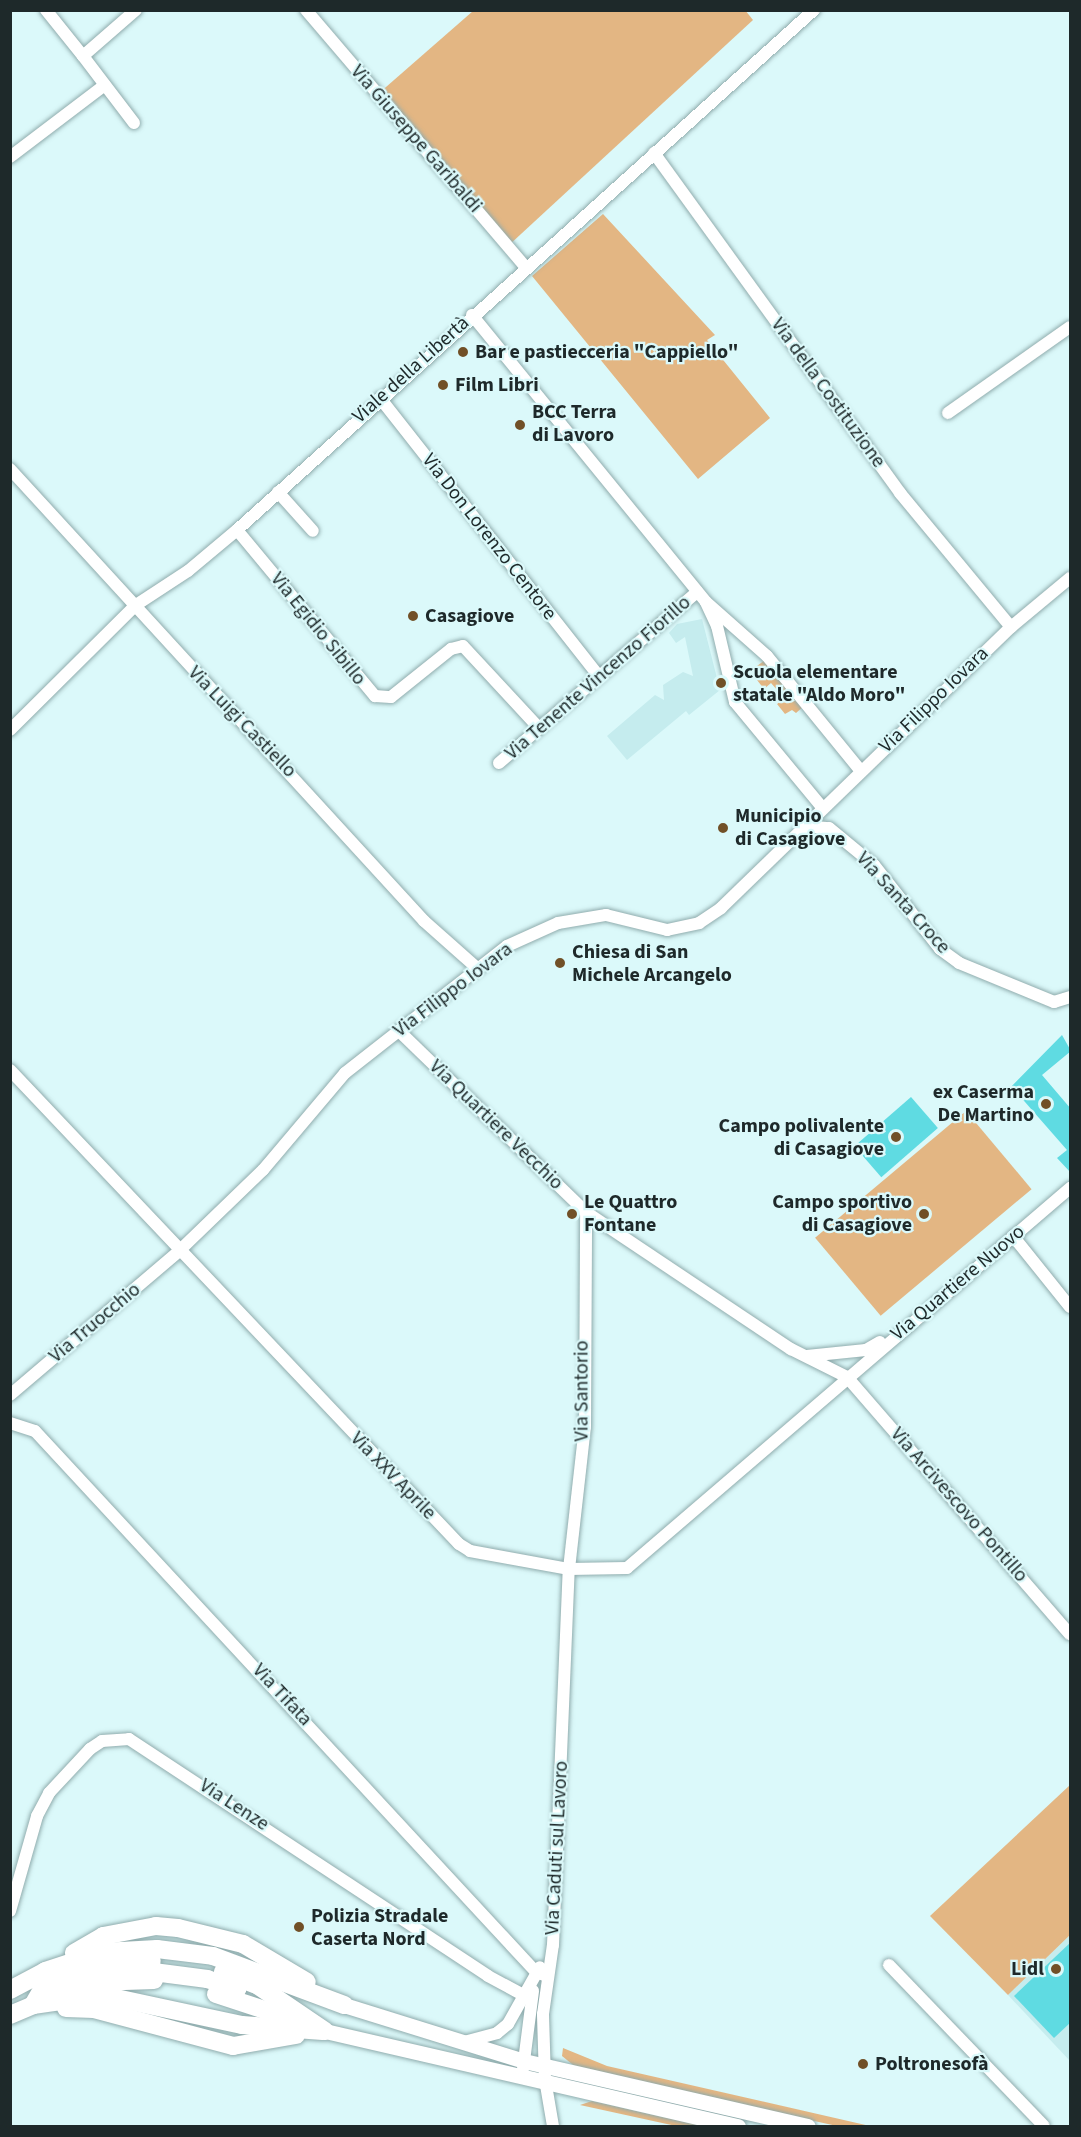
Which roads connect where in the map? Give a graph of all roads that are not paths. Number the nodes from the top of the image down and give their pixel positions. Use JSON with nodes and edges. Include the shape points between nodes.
{"nodes":[{"id":1,"x":46,"y":10,"type":"edge"},
{"id":2,"x":136,"y":10,"type":"edge"},
{"id":3,"x":306,"y":10,"type":"edge"},
{"id":4,"x":814,"y":10,"type":"edge"},
{"id":5,"x":84,"y":56,"type":"junction"},
{"id":6,"x":105,"y":85,"type":"junction"},
{"id":7,"x":134,"y":123,"type":"dead end"},
{"id":8,"x":654,"y":153,"type":"junction"},
{"id":9,"x":10,"y":157,"type":"edge"},
{"id":10,"x":526,"y":268,"type":"junction"},
{"id":11,"x":472,"y":315,"type":"junction"},
{"id":12,"x":1071,"y":327,"type":"edge"},
{"id":13,"x":380,"y":398,"type":"junction"},
{"id":14,"x":948,"y":413,"type":"dead end"},
{"id":15,"x":10,"y":469,"type":"edge"},
{"id":16,"x":278,"y":492,"type":"junction"},
{"id":17,"x":237,"y":530,"type":"junction"},
{"id":18,"x":313,"y":531,"type":"dead end"},
{"id":19,"x":1071,"y":578,"type":"edge"},
{"id":20,"x":697,"y":592,"type":"junction"},
{"id":21,"x":706,"y":602,"type":"junction"},
{"id":22,"x":136,"y":605,"type":"junction"},
{"id":23,"x":1011,"y":627,"type":"junction"},
{"id":24,"x":599,"y":676,"type":"junction"},
{"id":25,"x":539,"y":728,"type":"junction"},
{"id":26,"x":10,"y":730,"type":"edge"},
{"id":27,"x":499,"y":763,"type":"dead end"},
{"id":28,"x":860,"y":770,"type":"junction"},
{"id":29,"x":821,"y":806,"type":"junction"},
{"id":30,"x":804,"y":825,"type":"junction"},
{"id":31,"x":478,"y":969,"type":"junction"},
{"id":32,"x":1071,"y":997,"type":"edge"},
{"id":33,"x":399,"y":1030,"type":"junction"},
{"id":34,"x":10,"y":1070,"type":"edge"},
{"id":35,"x":1071,"y":1188,"type":"edge"},
{"id":36,"x":586,"y":1212,"type":"junction"},
{"id":37,"x":1013,"y":1236,"type":"junction"},
{"id":38,"x":179,"y":1251,"type":"junction"},
{"id":39,"x":1071,"y":1307,"type":"edge"},
{"id":40,"x":902,"y":1330,"type":"junction"},
{"id":41,"x":805,"y":1356,"type":"junction"},
{"id":42,"x":847,"y":1377,"type":"junction"},
{"id":43,"x":10,"y":1395,"type":"edge"},
{"id":44,"x":10,"y":1423,"type":"edge"},
{"id":45,"x":569,"y":1569,"type":"junction"},
{"id":46,"x":1071,"y":1634,"type":"edge"},
{"id":47,"x":10,"y":1911,"type":"edge"},
{"id":48,"x":889,"y":1965,"type":"dead end"},
{"id":49,"x":539,"y":1977,"type":"junction"},
{"id":50,"x":10,"y":1990,"type":"edge"},
{"id":51,"x":527,"y":1997,"type":"junction"},
{"id":52,"x":33,"y":2005,"type":"junction"},
{"id":53,"x":344,"y":2006,"type":"joint"},
{"id":54,"x":537,"y":2013,"type":"junction"},
{"id":55,"x":10,"y":2015,"type":"edge"},
{"id":56,"x":325,"y":2031,"type":"junction"},
{"id":57,"x":462,"y":2042,"type":"junction"},
{"id":58,"x":532,"y":2069,"type":"junction"},
{"id":59,"x":553,"y":2127,"type":"edge"},
{"id":60,"x":738,"y":2127,"type":"edge"},
{"id":61,"x":808,"y":2127,"type":"edge"},
{"id":62,"x":1044,"y":2127,"type":"edge"}],
"edges":[{"from":1,"to":5,"type":"street"},
{"from":2,"to":5,"type":"street"},
{"from":3,"to":10,"type":"street","name":"Via Giuseppe Garibaldi"},
{"from":4,"to":8,"type":"street","name":"Viale della Libertà"},
{"from":5,"to":6,"type":"street"},
{"from":6,"to":7,"type":"street"},
{"from":6,"to":9,"type":"street"},
{"from":8,"to":10,"type":"street","name":"Viale della Libertà"},
{"from":8,"to":23,"type":"street","name":"Via della Costituzione","via":[[900,493]]},
{"from":10,"to":11,"type":"street","name":"Viale della Libertà"},
{"from":11,"to":13,"type":"street","name":"Viale della Libertà"},
{"from":11,"to":20,"type":"street"},
{"from":12,"to":14,"type":"street"},
{"from":13,"to":16,"type":"street","name":"Viale della Libertà"},
{"from":13,"to":24,"type":"street","name":"Via Don Lorenzo Centore"},
{"from":15,"to":22,"type":"street","name":"Via Luigi Castiello"},
{"from":16,"to":17,"type":"street","name":"Viale della Libertà"},
{"from":16,"to":18,"type":"street"},
{"from":17,"to":22,"type":"street","name":"Viale della Libertà","via":[[188,571]]},
{"from":17,"to":25,"type":"street","name":"Via Egidio Sibillo","via":[[369,691],[382,699],[391,697],[415,671],[463,646]]},
{"from":19,"to":23,"type":"street","name":"Via Filippo Iovara"},
{"from":20,"to":21,"type":"street"},
{"from":20,"to":24,"type":"street","name":"Via Tenente Vincenzo Fiorillo"},
{"from":21,"to":28,"type":"street","via":[[767,656]]},
{"from":21,"to":29,"type":"street","via":[[717,626],[735,702]]},
{"from":22,"to":26,"type":"street","name":"Viale della Libertà"},
{"from":22,"to":31,"type":"street","name":"Via Luigi Castiello","via":[[424,921]]},
{"from":23,"to":28,"type":"street","name":"Via Filippo Iovara"},
{"from":24,"to":25,"type":"street","name":"Via Tenente Vincenzo Fiorillo"},
{"from":25,"to":27,"type":"street","name":"Via Tenente Vincenzo Fiorillo"},
{"from":28,"to":29,"type":"street","name":"Via Filippo Iovara"},
{"from":29,"to":30,"type":"street","name":"Via Filippo Iovara"},
{"from":30,"to":31,"type":"street","name":"Via Filippo Iovara","via":[[721,908],[699,922],[667,930],[606,915],[558,923],[507,946]]},
{"from":30,"to":32,"type":"street","name":"Via Santa Croce","via":[[829,828],[874,865],[940,949],[959,963],[1054,1002]]},
{"from":31,"to":33,"type":"street","name":"Via Filippo Iovara"},
{"from":33,"to":36,"type":"street","name":"Via Quartiere Vecchio"},
{"from":33,"to":38,"type":"street","name":"Via Filippo Iovara","via":[[345,1073],[263,1170]]},
{"from":34,"to":38,"type":"street","name":"Via XXV Aprile"},
{"from":35,"to":37,"type":"street","name":"Via Quartiere Nuovo"},
{"from":36,"to":41,"type":"street","name":"Via Quartiere Vecchio"},
{"from":36,"to":45,"type":"street","name":"Via Santorio","via":[[585,1427]]},
{"from":37,"to":39,"type":"street"},
{"from":37,"to":40,"type":"street","name":"Via Quartiere Nuovo"},
{"from":38,"to":43,"type":"street","name":"Via Truocchio"},
{"from":38,"to":45,"type":"street","name":"Via XXV Aprile","via":[[459,1544],[470,1551]]},
{"from":40,"to":41,"type":"street","via":[[866,1350]]},
{"from":40,"to":42,"type":"street","name":"Via Quartiere Nuovo"},
{"from":41,"to":42,"type":"street","name":"Via Quartiere Vecchio"},
{"from":42,"to":45,"type":"street","name":"Via XXV Aprile","via":[[627,1568]]},
{"from":42,"to":46,"type":"street","name":"Via Arcivescovo Pontillo"},
{"from":44,"to":49,"type":"street","name":"Via Tifata","via":[[35,1431]]},
{"from":45,"to":49,"type":"street","name":"Via Caduti sul Lavoro","via":[[570,1625],[550,1936]]},
{"from":47,"to":51,"type":"street","name":"Via Lenze","via":[[37,1816],[49,1793],[90,1749],[102,1741],[129,1739],[488,1976]]},
{"from":48,"to":62,"type":"street"},
{"from":49,"to":51,"type":"street"},
{"from":49,"to":54,"type":"street","name":"Via Caduti sul Lavoro"},
{"from":50,"to":53,"type":"highway","via":[[45,1971],[103,1952],[179,1952],[213,1956]]},
{"from":51,"to":57,"type":"street","via":[[497,2033]]},
{"from":52,"to":55,"type":"highway"},
{"from":52,"to":56,"type":"highway","via":[[102,1995],[242,2025]]},
{"from":52,"to":56,"type":"highway","via":[[44,1986],[75,1972],[153,1961],[210,1967],[257,1985]]},
{"from":53,"to":57,"type":"main road"},
{"from":54,"to":58,"type":"street"},
{"from":54,"to":58,"type":"street","name":"Via Caduti sul Lavoro","via":[[544,2050]]},
{"from":56,"to":58,"type":"main road","via":[[453,2060]]},
{"from":57,"to":58,"type":"main road"},
{"from":58,"to":59,"type":"street","name":"Via Caduti sul Lavoro"},
{"from":58,"to":60,"type":"main road"},
{"from":58,"to":61,"type":"main road"}]}
